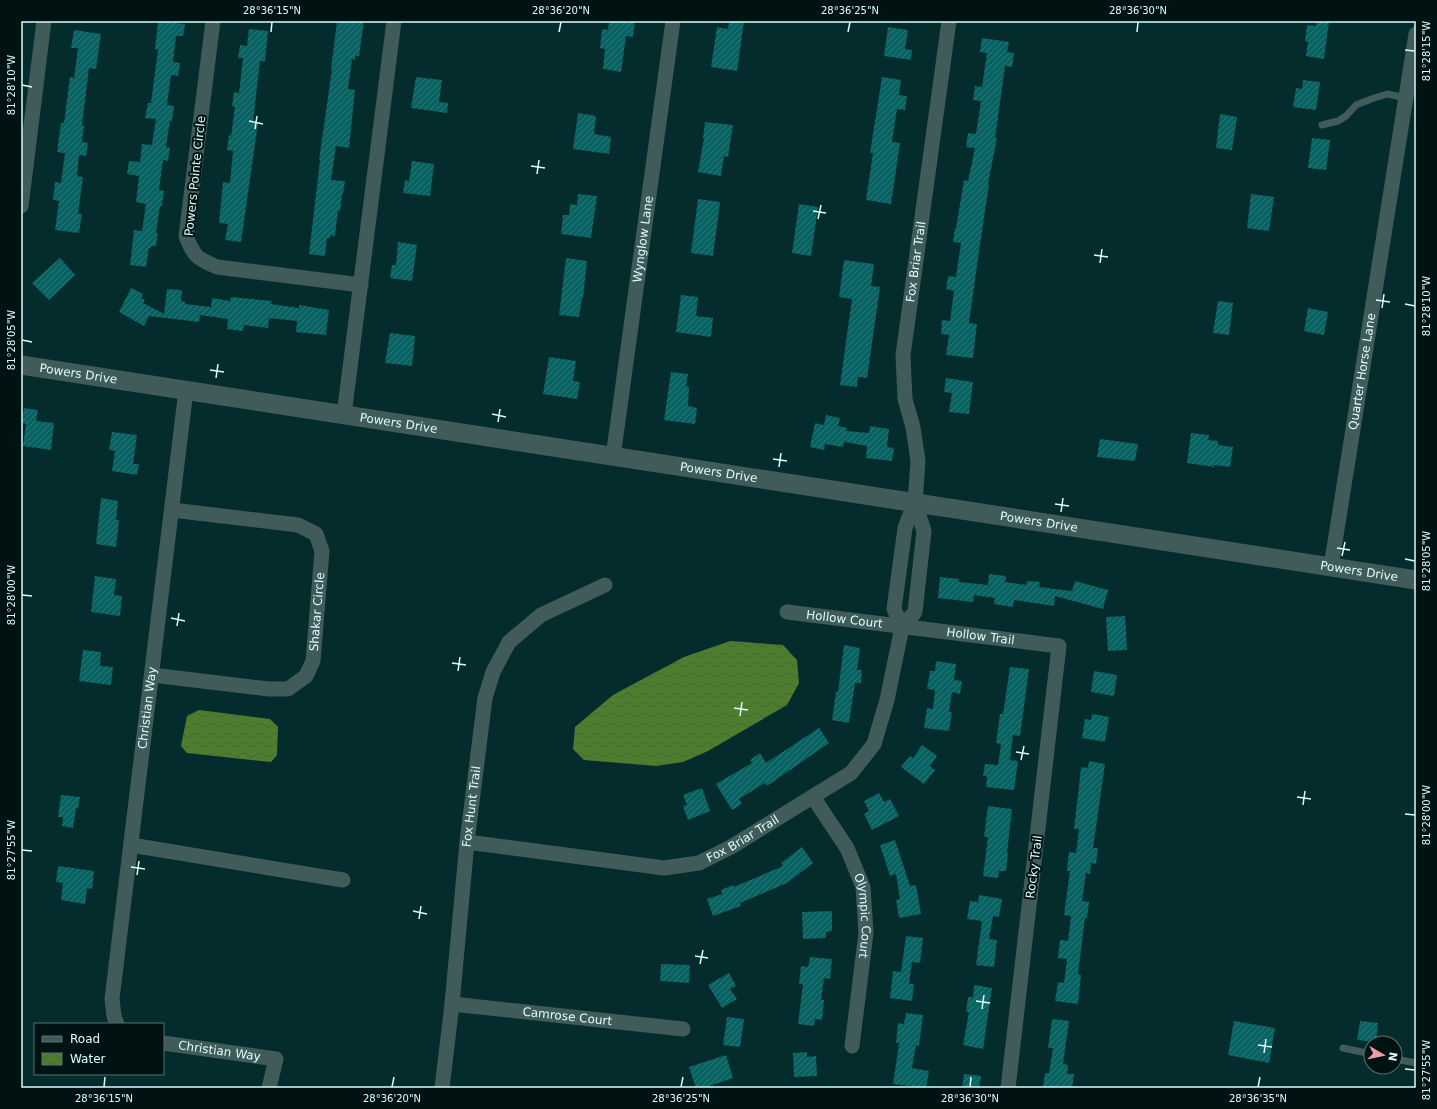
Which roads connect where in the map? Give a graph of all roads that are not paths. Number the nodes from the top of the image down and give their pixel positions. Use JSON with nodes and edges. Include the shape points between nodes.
{"nodes":[{"id":1,"x":44,"y":21,"type":"edge"},
{"id":2,"x":214,"y":21,"type":"edge"},
{"id":3,"x":394,"y":21,"type":"edge"},
{"id":4,"x":673,"y":21,"type":"edge"},
{"id":5,"x":948,"y":21,"type":"edge"},
{"id":6,"x":1416,"y":34,"type":"edge"},
{"id":7,"x":1406,"y":98,"type":"junction"},
{"id":8,"x":1322,"y":125,"type":"dead end"},
{"id":9,"x":21,"y":206,"type":"edge"},
{"id":10,"x":361,"y":285,"type":"junction"},
{"id":11,"x":21,"y":365,"type":"edge"},
{"id":12,"x":186,"y":390,"type":"junction"},
{"id":13,"x":344,"y":415,"type":"junction"},
{"id":14,"x":613,"y":457,"type":"junction"},
{"id":15,"x":915,"y":502,"type":"junction"},
{"id":16,"x":172,"y":510,"type":"junction"},
{"id":17,"x":1331,"y":567,"type":"junction"},
{"id":18,"x":1416,"y":580,"type":"edge"},
{"id":19,"x":605,"y":585,"type":"dead end"},
{"id":20,"x":787,"y":612,"type":"dead end"},
{"id":21,"x":902,"y":626,"type":"junction"},
{"id":22,"x":1059,"y":646,"type":"joint"},
{"id":23,"x":152,"y":675,"type":"junction"},
{"id":24,"x":813,"y":797,"type":"junction"},
{"id":25,"x":467,"y":842,"type":"junction"},
{"id":26,"x":131,"y":845,"type":"junction"},
{"id":27,"x":343,"y":880,"type":"dead end"},
{"id":28,"x":452,"y":1004,"type":"junction"},
{"id":29,"x":117,"y":1023,"type":"edge"},
{"id":30,"x":683,"y":1029,"type":"dead end"},
{"id":31,"x":164,"y":1043,"type":"edge"},
{"id":32,"x":852,"y":1046,"type":"dead end"},
{"id":33,"x":1343,"y":1048,"type":"dead end"},
{"id":34,"x":1363,"y":1052,"type":"edge"},
{"id":35,"x":1403,"y":1060,"type":"edge"},
{"id":36,"x":1416,"y":1063,"type":"edge"},
{"id":37,"x":269,"y":1088,"type":"edge"},
{"id":38,"x":442,"y":1088,"type":"edge"},
{"id":39,"x":1008,"y":1088,"type":"edge"}],
"edges":[{"from":1,"to":9,"type":"street"},
{"from":2,"to":10,"type":"street","name":"Powers Pointe Circle","via":[[186,236],[191,251],[217,267]]},
{"from":3,"to":10,"type":"street"},
{"from":4,"to":14,"type":"street","name":"Wynglow Lane"},
{"from":5,"to":15,"type":"street","name":"Fox Briar Trail","via":[[903,355],[905,399],[913,427],[918,461]]},
{"from":6,"to":7,"type":"street","name":"Quarter Horse Lane"},
{"from":7,"to":8,"type":"lane","via":[[1387,94],[1374,98],[1356,105],[1338,121]]},
{"from":7,"to":17,"type":"street","name":"Quarter Horse Lane"},
{"from":10,"to":13,"type":"street"},
{"from":11,"to":12,"type":"street","name":"Powers Drive"},
{"from":12,"to":13,"type":"street","name":"Powers Drive"},
{"from":12,"to":16,"type":"street","name":"Christian Way"},
{"from":13,"to":14,"type":"street","name":"Powers Drive"},
{"from":14,"to":15,"type":"street","name":"Powers Drive"},
{"from":15,"to":17,"type":"street","name":"Powers Drive"},
{"from":15,"to":21,"type":"street","name":"Fox Briar Trail","via":[[904,528],[894,609]]},
{"from":15,"to":21,"type":"street","name":"Fox Briar Trail","via":[[924,531],[915,612]]},
{"from":16,"to":23,"type":"street","name":"Christian Way"},
{"from":16,"to":23,"type":"street","name":"Shakar Circle","via":[[298,525],[316,534],[322,551],[313,661],[306,676],[288,689]]},
{"from":17,"to":18,"type":"street","name":"Powers Drive"},
{"from":19,"to":25,"type":"street","name":"Fox Hunt Trail","via":[[541,615],[509,642],[492,672],[485,698]]},
{"from":20,"to":21,"type":"street","name":"Hollow Court"},
{"from":21,"to":22,"type":"street","name":"Hollow Trail"},
{"from":21,"to":24,"type":"street","name":"Fox Briar Trail","via":[[887,700],[874,744],[851,773]]},
{"from":22,"to":39,"type":"street","name":"Rocky Trail"},
{"from":23,"to":26,"type":"street","name":"Christian Way"},
{"from":24,"to":25,"type":"street","name":"Fox Briar Trail","via":[[731,847],[699,863],[664,868]]},
{"from":24,"to":32,"type":"street","name":"Olympic Court","via":[[847,848],[863,887],[866,933]]},
{"from":25,"to":28,"type":"street","name":"Fox Hunt Trail"},
{"from":26,"to":27,"type":"street"},
{"from":26,"to":29,"type":"street","name":"Christian Way","via":[[112,999]]},
{"from":28,"to":30,"type":"street","name":"Camrose Court"},
{"from":28,"to":38,"type":"street","name":"Fox Hunt Trail"},
{"from":31,"to":37,"type":"street","name":"Christian Way","via":[[276,1059]]},
{"from":33,"to":34,"type":"lane"},
{"from":35,"to":36,"type":"lane"}]}
